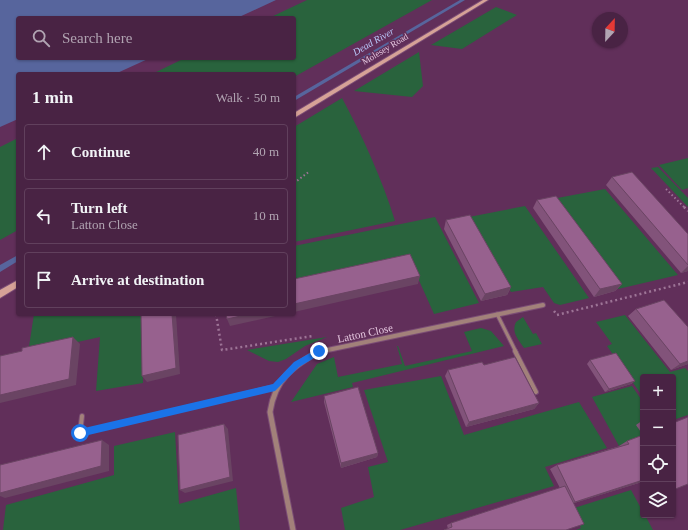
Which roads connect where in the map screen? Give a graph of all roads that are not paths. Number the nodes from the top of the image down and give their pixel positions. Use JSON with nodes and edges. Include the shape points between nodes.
{"nodes":[{"id":1,"x":486,"y":0,"type":"edge"},
{"id":2,"x":296,"y":115,"type":"edge"},
{"id":3,"x":16,"y":284,"type":"edge"},
{"id":4,"x":0,"y":294,"type":"edge"},
{"id":5,"x":543,"y":305,"type":"road end"},
{"id":6,"x":496,"y":314,"type":"junction"},
{"id":7,"x":275,"y":387,"type":"junction"},
{"id":8,"x":536,"y":392,"type":"dead end"},
{"id":9,"x":82,"y":416,"type":"dead end"},
{"id":10,"x":293,"y":530,"type":"edge"}],
"edges":[{"from":1,"to":2,"type":"street","name":"Molesey Road"},
{"from":3,"to":4,"type":"street"},
{"from":5,"to":6,"type":"street","name":"Latton Close"},
{"from":6,"to":7,"type":"street","name":"Latton Close","via":[[319,351],[297,365]]},
{"from":6,"to":8,"type":"lane"},
{"from":7,"to":9,"type":"lane","via":[[80,433]]},
{"from":7,"to":10,"type":"street","via":[[270,412]]}]}
